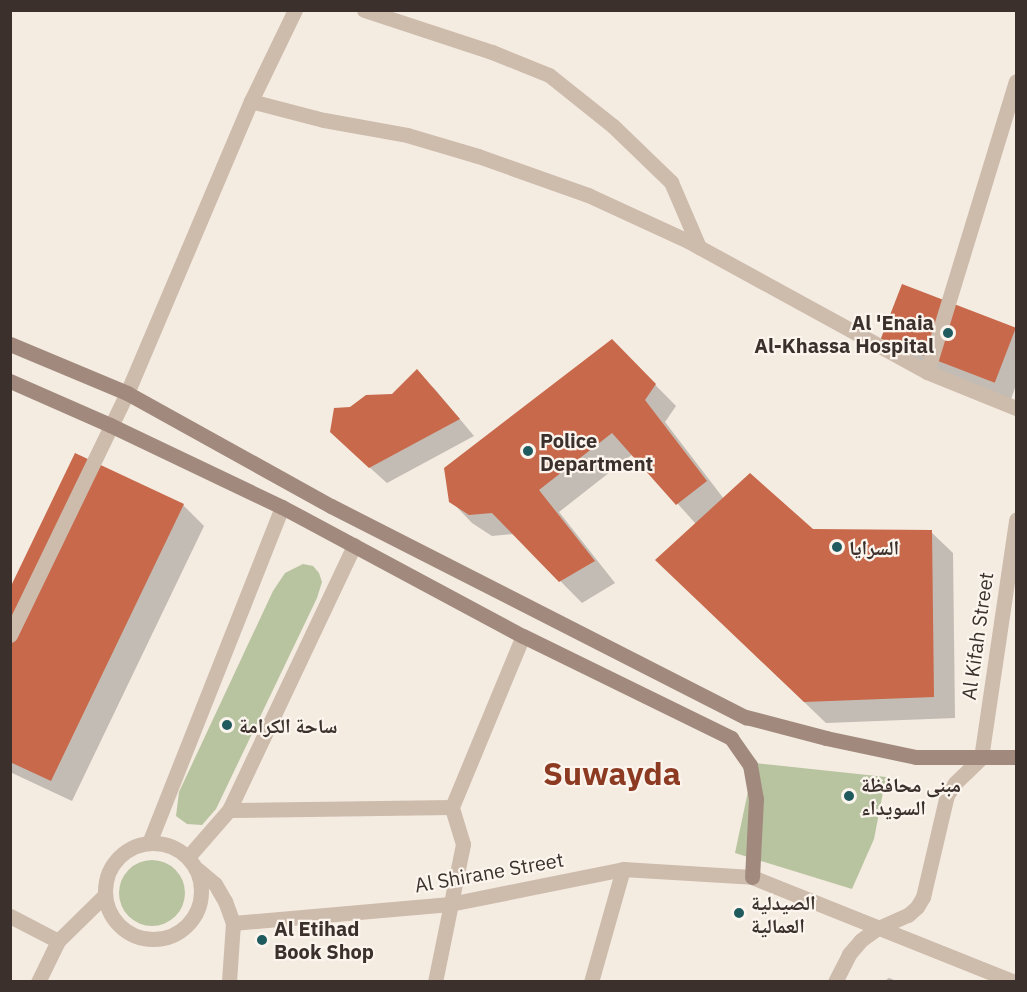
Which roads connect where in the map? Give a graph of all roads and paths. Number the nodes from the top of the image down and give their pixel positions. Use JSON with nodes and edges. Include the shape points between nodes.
{"nodes":[{"id":1,"x":295,"y":10,"type":"edge"},
{"id":2,"x":364,"y":10,"type":"edge"},
{"id":3,"x":1017,"y":81,"type":"edge"},
{"id":4,"x":251,"y":102,"type":"junction"},
{"id":5,"x":699,"y":247,"type":"junction"},
{"id":6,"x":10,"y":344,"type":"edge"},
{"id":7,"x":927,"y":372,"type":"junction"},
{"id":8,"x":10,"y":381,"type":"edge"},
{"id":9,"x":127,"y":393,"type":"junction"},
{"id":10,"x":1017,"y":408,"type":"edge"},
{"id":11,"x":110,"y":425,"type":"junction"},
{"id":12,"x":282,"y":507,"type":"junction"},
{"id":13,"x":1017,"y":520,"type":"edge"},
{"id":14,"x":354,"y":544,"type":"junction"},
{"id":15,"x":10,"y":635,"type":"edge"},
{"id":16,"x":523,"y":636,"type":"junction"},
{"id":17,"x":1017,"y":757,"type":"edge"},
{"id":18,"x":981,"y":758,"type":"junction"},
{"id":19,"x":452,"y":807,"type":"junction"},
{"id":20,"x":229,"y":810,"type":"junction"},
{"id":21,"x":149,"y":843,"type":"junction"},
{"id":22,"x":193,"y":863,"type":"junction"},
{"id":23,"x":623,"y":869,"type":"junction"},
{"id":24,"x":752,"y":878,"type":"junction"},
{"id":25,"x":104,"y":896,"type":"junction"},
{"id":26,"x":450,"y":904,"type":"junction"},
{"id":27,"x":10,"y":916,"type":"edge"},
{"id":28,"x":233,"y":923,"type":"junction"},
{"id":29,"x":876,"y":929,"type":"junction"},
{"id":30,"x":58,"y":941,"type":"junction"},
{"id":31,"x":995,"y":979,"type":"edge"},
{"id":32,"x":38,"y":981,"type":"edge"},
{"id":33,"x":229,"y":981,"type":"edge"},
{"id":34,"x":435,"y":981,"type":"edge"},
{"id":35,"x":591,"y":981,"type":"edge"},
{"id":36,"x":835,"y":981,"type":"edge"},
{"id":37,"x":1014,"y":981,"type":"edge"}],
"edges":[{"from":1,"to":4,"type":"street"},
{"from":2,"to":5,"type":"street","via":[[549,75],[613,126],[671,182]]},
{"from":3,"to":7,"type":"street"},
{"from":4,"to":5,"type":"street","via":[[407,135],[478,156],[588,195]]},
{"from":4,"to":9,"type":"street"},
{"from":5,"to":7,"type":"street"},
{"from":6,"to":9,"type":"main road"},
{"from":7,"to":10,"type":"street"},
{"from":8,"to":11,"type":"main road"},
{"from":9,"to":11,"type":"street"},
{"from":9,"to":18,"type":"main road","via":[[331,506],[746,717],[915,757]]},
{"from":11,"to":12,"type":"main road"},
{"from":11,"to":15,"type":"street"},
{"from":12,"to":14,"type":"main road"},
{"from":12,"to":21,"type":"street"},
{"from":13,"to":18,"type":"street","name":"Al Kifah Street"},
{"from":14,"to":16,"type":"main road"},
{"from":14,"to":20,"type":"street"},
{"from":16,"to":19,"type":"street"},
{"from":16,"to":24,"type":"main road","via":[[731,738],[750,765],[756,799]]},
{"from":17,"to":18,"type":"main road"},
{"from":18,"to":29,"type":"street","via":[[947,795],[917,907]]},
{"from":19,"to":20,"type":"street"},
{"from":19,"to":26,"type":"street","via":[[463,844]]},
{"from":20,"to":22,"type":"street"},
{"from":21,"to":22,"type":"street","via":[[177,849]]},
{"from":21,"to":25,"type":"street","via":[[123,853],[112,865]]},
{"from":22,"to":25,"type":"street","via":[[202,896],[198,910],[178,933],[163,939],[131,935],[109,912]]},
{"from":22,"to":28,"type":"street","via":[[215,884]]},
{"from":23,"to":24,"type":"street","name":"Al Shirane Street"},
{"from":23,"to":26,"type":"street","name":"Al Shirane Street"},
{"from":23,"to":35,"type":"street"},
{"from":24,"to":29,"type":"street","name":"Al Shirane Street"},
{"from":25,"to":30,"type":"street"},
{"from":26,"to":28,"type":"street","name":"Al Shirane Street"},
{"from":26,"to":34,"type":"street"},
{"from":27,"to":30,"type":"street"},
{"from":28,"to":33,"type":"street"},
{"from":29,"to":31,"type":"street","name":"Al Shirane Street"},
{"from":29,"to":36,"type":"street","via":[[849,954]]},
{"from":30,"to":32,"type":"street"},
{"from":31,"to":37,"type":"street","name":"Al Shirane Street"}]}
